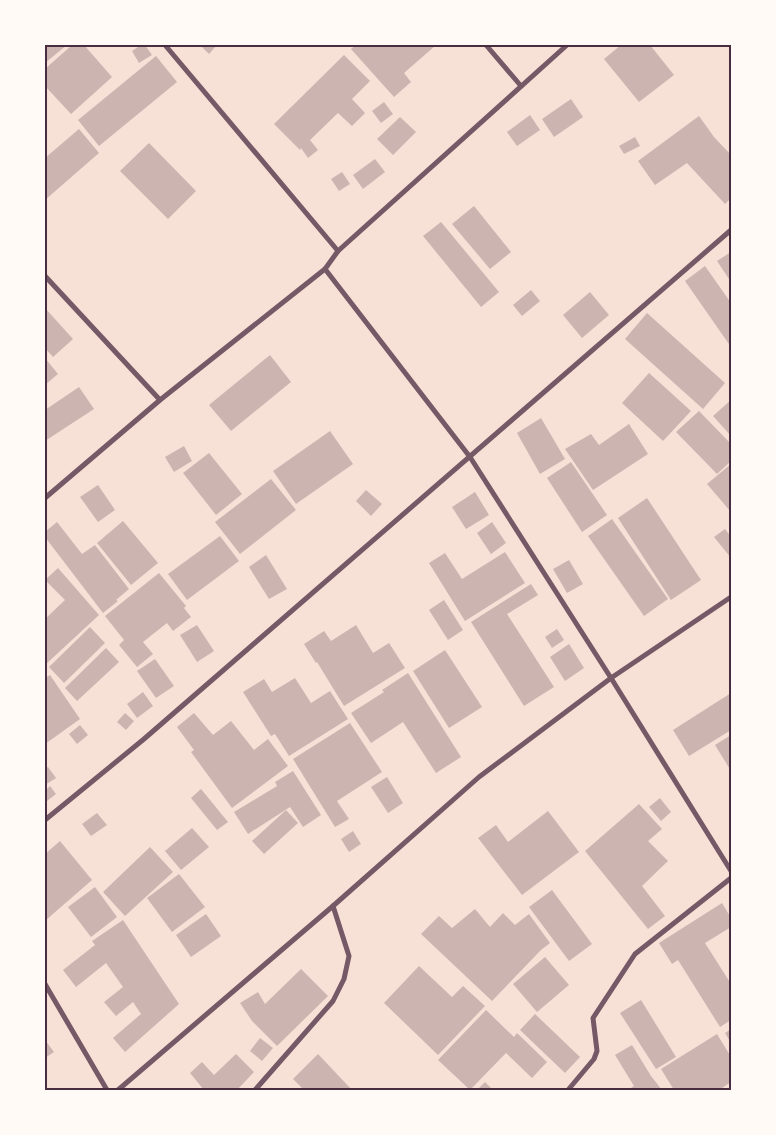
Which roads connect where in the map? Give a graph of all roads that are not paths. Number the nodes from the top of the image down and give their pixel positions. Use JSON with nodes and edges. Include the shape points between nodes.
{"nodes":[{"id":1,"x":165,"y":45,"type":"edge"},
{"id":2,"x":486,"y":45,"type":"edge"},
{"id":3,"x":567,"y":45,"type":"edge"},
{"id":4,"x":521,"y":86,"type":"junction"},
{"id":5,"x":731,"y":230,"type":"edge"},
{"id":6,"x":338,"y":251,"type":"junction"},
{"id":7,"x":325,"y":269,"type":"junction"},
{"id":8,"x":45,"y":276,"type":"edge"},
{"id":9,"x":160,"y":400,"type":"junction"},
{"id":10,"x":470,"y":457,"type":"junction"},
{"id":11,"x":45,"y":498,"type":"edge"},
{"id":12,"x":731,"y":597,"type":"edge"},
{"id":13,"x":611,"y":678,"type":"junction"},
{"id":14,"x":45,"y":820,"type":"edge"},
{"id":15,"x":731,"y":871,"type":"edge"},
{"id":16,"x":731,"y":878,"type":"edge"},
{"id":17,"x":333,"y":906,"type":"junction"},
{"id":18,"x":45,"y":984,"type":"edge"},
{"id":19,"x":107,"y":1090,"type":"edge"},
{"id":20,"x":118,"y":1090,"type":"edge"},
{"id":21,"x":255,"y":1090,"type":"edge"},
{"id":22,"x":568,"y":1090,"type":"edge"}],
"edges":[{"from":1,"to":6,"type":"street"},
{"from":2,"to":4,"type":"street"},
{"from":3,"to":4,"type":"street"},
{"from":4,"to":6,"type":"street"},
{"from":5,"to":10,"type":"street"},
{"from":6,"to":7,"type":"street"},
{"from":7,"to":9,"type":"street"},
{"from":7,"to":10,"type":"street"},
{"from":8,"to":9,"type":"street"},
{"from":9,"to":11,"type":"street"},
{"from":10,"to":13,"type":"street"},
{"from":10,"to":14,"type":"street","via":[[144,739]]},
{"from":12,"to":13,"type":"street"},
{"from":13,"to":15,"type":"street"},
{"from":13,"to":17,"type":"street","via":[[479,777]]},
{"from":16,"to":22,"type":"street","via":[[635,954],[593,1018],[597,1051],[594,1059]]},
{"from":17,"to":20,"type":"street"},
{"from":17,"to":21,"type":"street","via":[[349,956],[344,979],[333,1001]]},
{"from":18,"to":19,"type":"street"}]}
